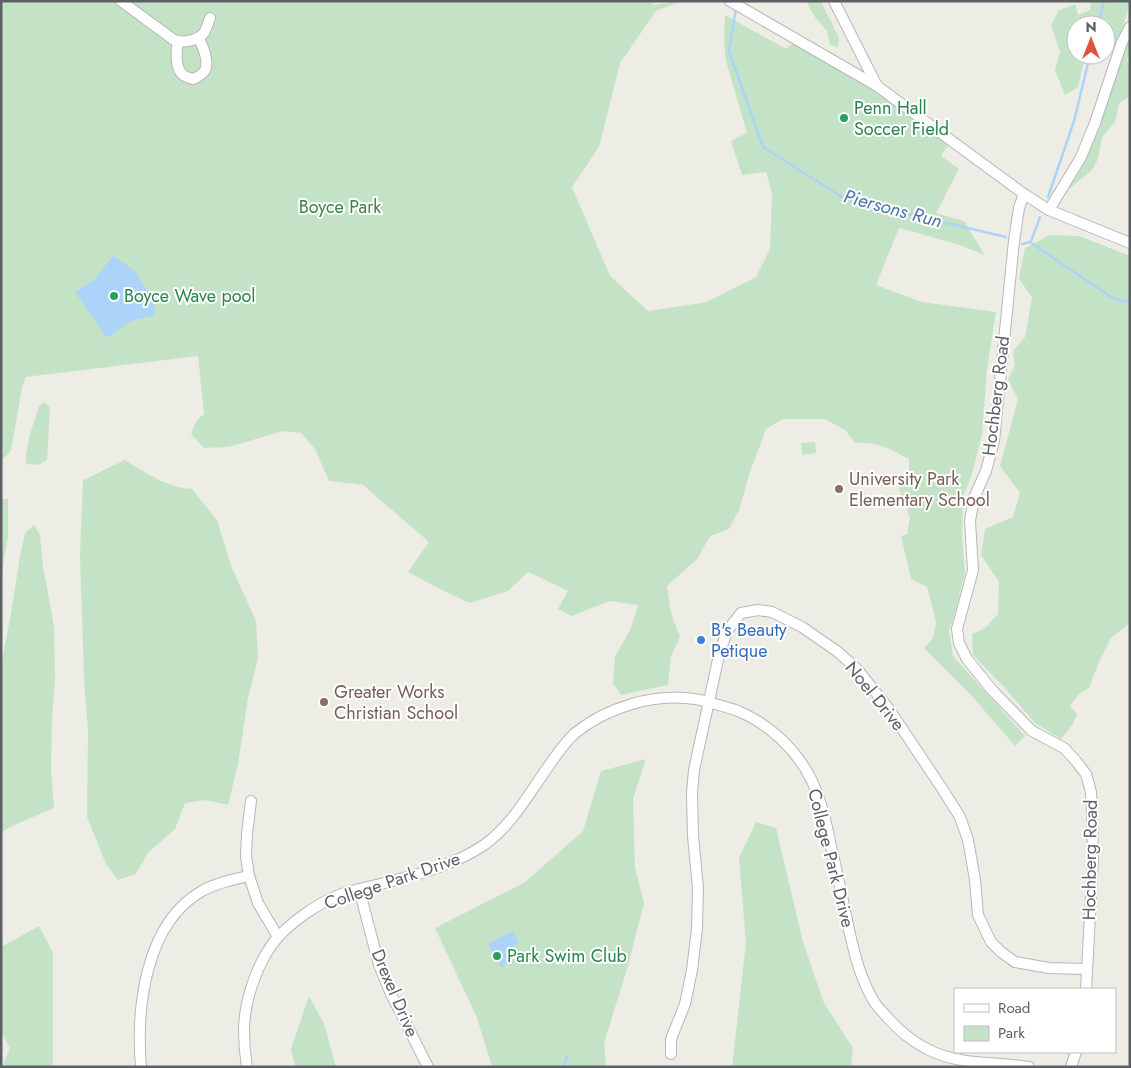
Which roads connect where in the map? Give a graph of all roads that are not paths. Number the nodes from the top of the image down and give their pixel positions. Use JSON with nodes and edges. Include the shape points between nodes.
{"nodes":[{"id":1,"x":121,"y":1,"type":"edge"},
{"id":2,"x":834,"y":1,"type":"edge"},
{"id":3,"x":734,"y":4,"type":"edge"},
{"id":4,"x":210,"y":18,"type":"dead end"},
{"id":5,"x":1130,"y":26,"type":"edge"},
{"id":6,"x":198,"y":38,"type":"junction"},
{"id":7,"x":178,"y":41,"type":"junction"},
{"id":8,"x":877,"y":86,"type":"junction"},
{"id":9,"x":1024,"y":194,"type":"junction"},
{"id":10,"x":1049,"y":210,"type":"junction"},
{"id":11,"x":1130,"y":243,"type":"edge"},
{"id":12,"x":709,"y":702,"type":"junction"},
{"id":13,"x":251,"y":801,"type":"dead end"},
{"id":14,"x":249,"y":876,"type":"junction"},
{"id":15,"x":359,"y":889,"type":"junction"},
{"id":16,"x":278,"y":937,"type":"junction"},
{"id":17,"x":1087,"y":969,"type":"junction"},
{"id":18,"x":1086,"y":988,"type":"edge"},
{"id":19,"x":1076,"y":1053,"type":"edge"},
{"id":20,"x":671,"y":1054,"type":"dead end"},
{"id":21,"x":141,"y":1067,"type":"edge"},
{"id":22,"x":247,"y":1067,"type":"edge"},
{"id":23,"x":428,"y":1067,"type":"edge"},
{"id":24,"x":1029,"y":1067,"type":"edge"},
{"id":25,"x":1070,"y":1067,"type":"edge"}],
"edges":[{"from":1,"to":7,"type":"street"},
{"from":2,"to":8,"type":"street"},
{"from":3,"to":8,"type":"street"},
{"from":4,"to":6,"type":"street","via":[[204,34]]},
{"from":5,"to":10,"type":"street","via":[[1081,157]]},
{"from":6,"to":7,"type":"street"},
{"from":6,"to":7,"type":"street","via":[[206,68],[194,79],[180,72]]},
{"from":8,"to":9,"type":"street"},
{"from":9,"to":10,"type":"street"},
{"from":9,"to":17,"type":"street","name":"Hochberg Road","via":[[1014,241],[994,441],[974,498],[970,521],[973,570],[957,630],[967,659],[992,690],[1032,731],[1064,748],[1086,774],[1091,792],[1093,850]]},
{"from":10,"to":11,"type":"street"},
{"from":12,"to":15,"type":"street","name":"College Park Drive","via":[[676,698],[647,700],[603,715],[573,735],[514,817],[483,846],[441,867]]},
{"from":12,"to":17,"type":"street","name":"Noel Drive","via":[[726,631],[741,613],[772,612],[802,627],[838,652],[857,669],[889,709],[960,817],[968,840],[978,915],[992,942],[1015,962],[1049,968]]},
{"from":12,"to":20,"type":"street","name":"Noel Drive","via":[[692,793],[698,888],[697,929],[685,1004],[671,1039]]},
{"from":12,"to":24,"type":"street","name":"College Park Drive","via":[[754,719],[776,735],[796,756],[811,779],[828,832],[858,964],[877,1006],[903,1034],[942,1056]]},
{"from":13,"to":14,"type":"street","via":[[246,834]]},
{"from":14,"to":16,"type":"street","via":[[258,903]]},
{"from":14,"to":21,"type":"street","via":[[217,884],[187,901],[159,939],[142,1006]]},
{"from":15,"to":16,"type":"street","name":"College Park Drive","via":[[317,906]]},
{"from":15,"to":23,"type":"street","name":"Drexel Drive","via":[[379,966]]},
{"from":16,"to":22,"type":"street","name":"College Park Drive","via":[[253,982],[247,1005],[244,1030]]},
{"from":17,"to":18,"type":"street","name":"Hochberg Road"},
{"from":19,"to":25,"type":"street"}]}
